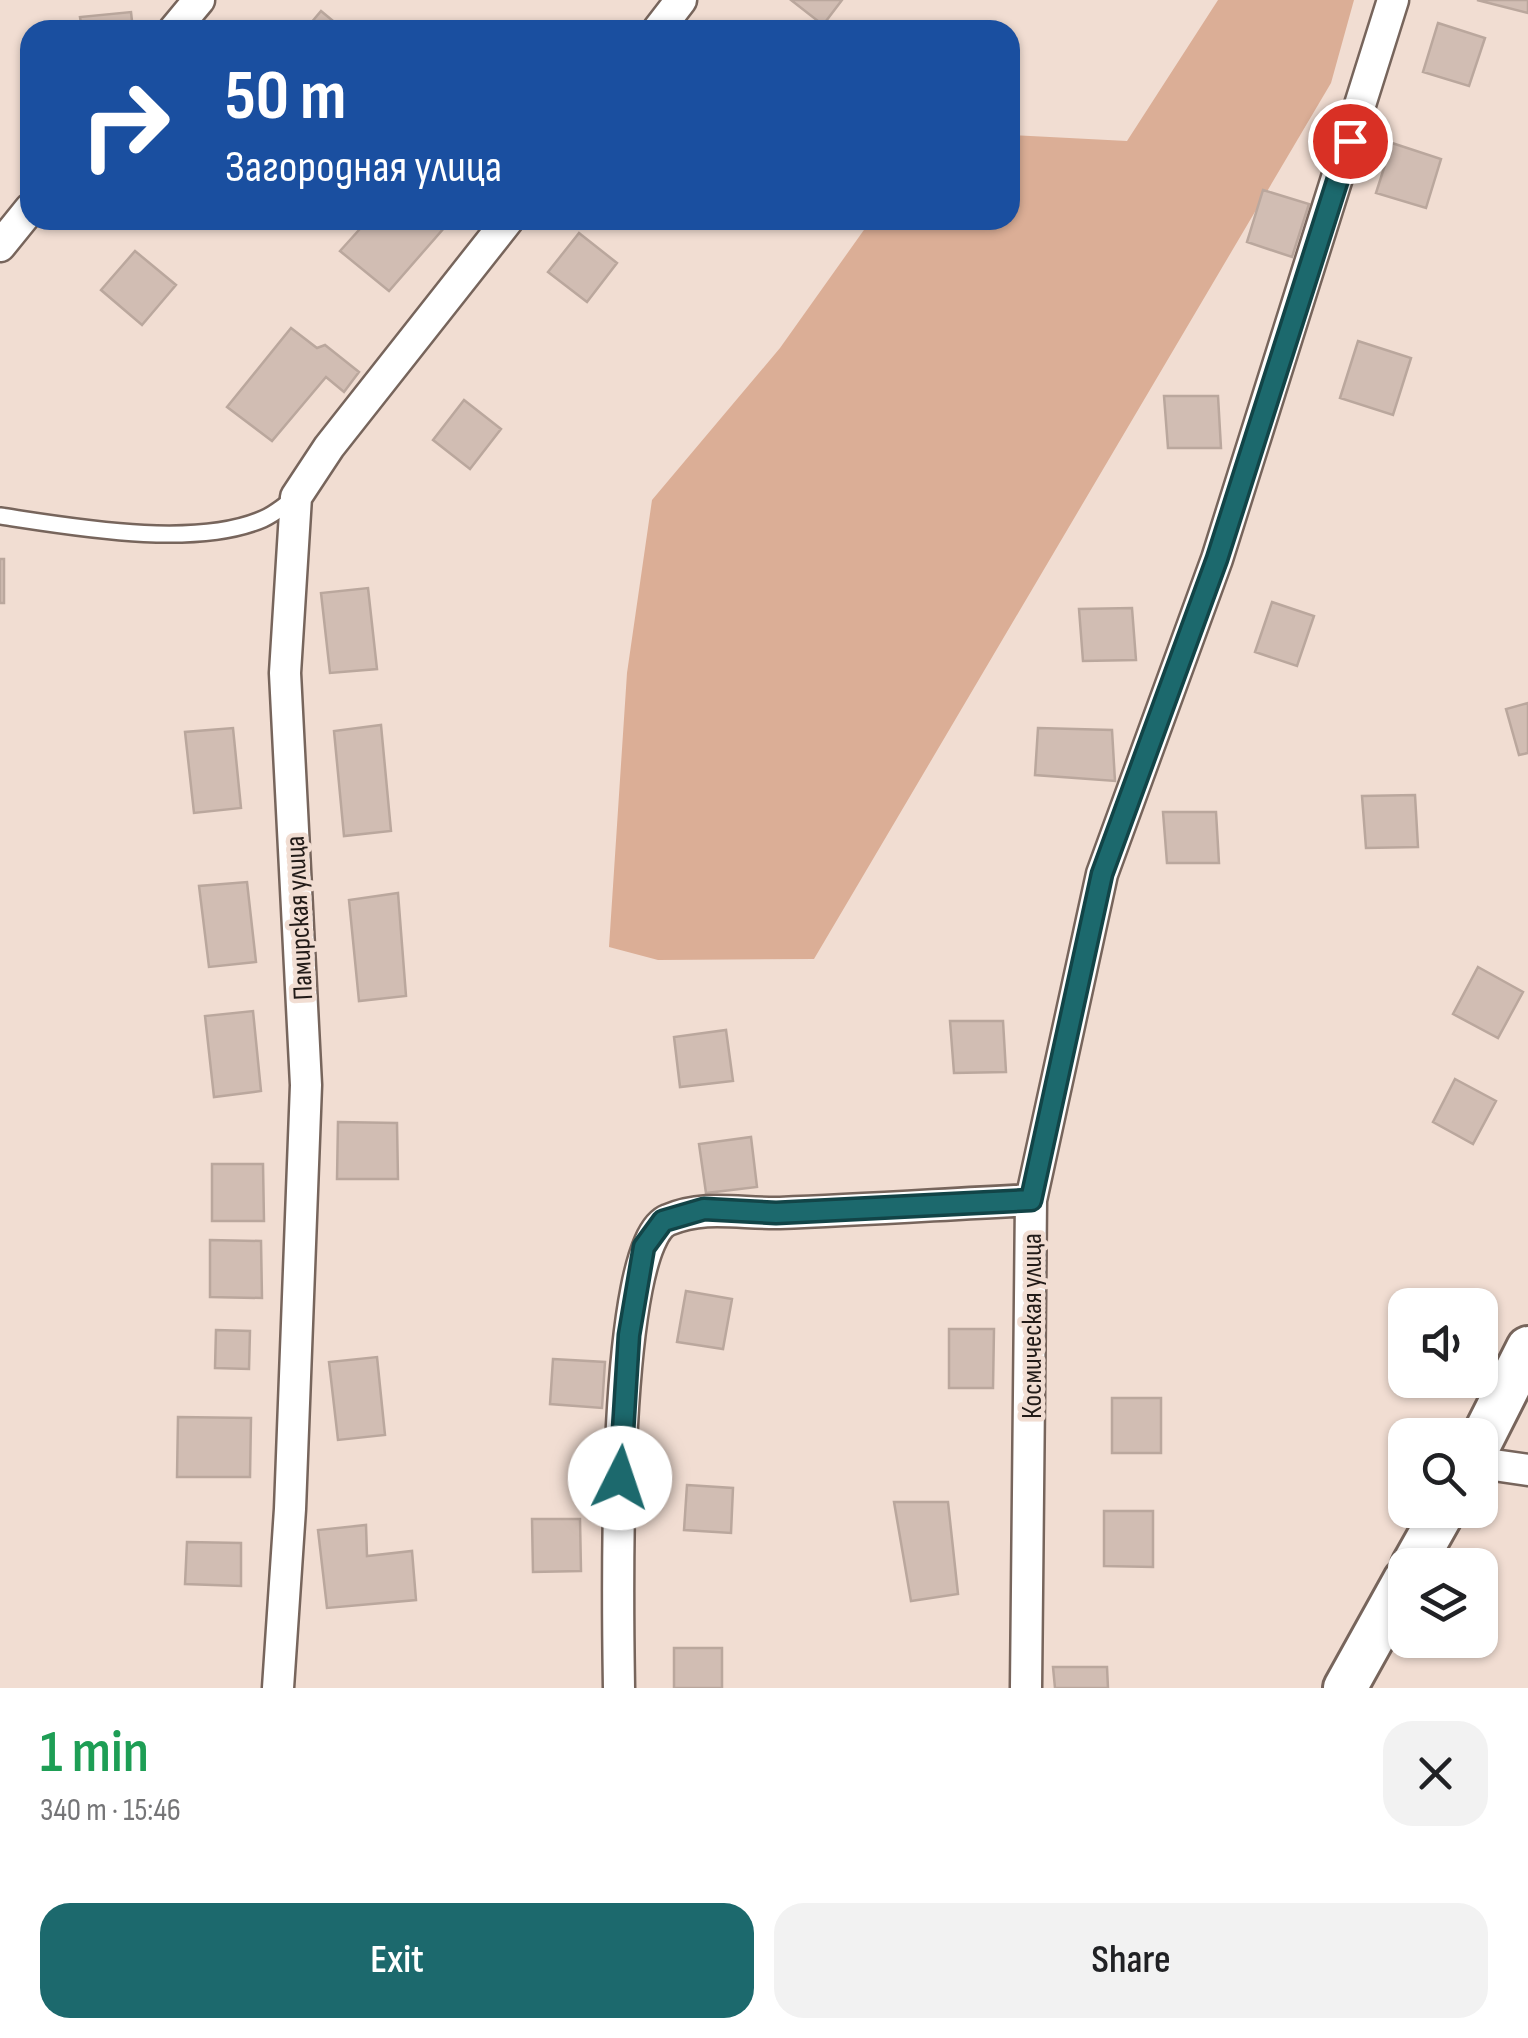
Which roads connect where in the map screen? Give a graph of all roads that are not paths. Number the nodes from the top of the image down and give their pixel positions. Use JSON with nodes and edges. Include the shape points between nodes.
{"nodes":[{"id":1,"x":199,"y":0,"type":"edge"},
{"id":2,"x":681,"y":0,"type":"edge"},
{"id":3,"x":1393,"y":0,"type":"edge"},
{"id":4,"x":182,"y":20,"type":"edge"},
{"id":5,"x":666,"y":20,"type":"edge"},
{"id":6,"x":20,"y":221,"type":"edge"},
{"id":7,"x":500,"y":230,"type":"edge"},
{"id":8,"x":0,"y":246,"type":"edge"},
{"id":9,"x":296,"y":497,"type":"junction"},
{"id":10,"x":0,"y":516,"type":"edge"},
{"id":11,"x":1031,"y":1200,"type":"junction"},
{"id":12,"x":1528,"y":1348,"type":"edge"},
{"id":13,"x":1493,"y":1418,"type":"edge"},
{"id":14,"x":1498,"y":1466,"type":"edge"},
{"id":15,"x":1528,"y":1470,"type":"edge"},
{"id":16,"x":1388,"y":1610,"type":"edge"},
{"id":17,"x":278,"y":1688,"type":"edge"},
{"id":18,"x":619,"y":1688,"type":"edge"},
{"id":19,"x":1026,"y":1688,"type":"edge"},
{"id":20,"x":1344,"y":1688,"type":"edge"}],
"edges":[{"from":1,"to":4,"type":"street"},
{"from":2,"to":5,"type":"street"},
{"from":3,"to":11,"type":"street","name":"Космическая улица","via":[[1217,559],[1102,874]]},
{"from":6,"to":8,"type":"street"},
{"from":7,"to":9,"type":"street","name":"Памирская улица"},
{"from":9,"to":10,"type":"lane","via":[[262,519],[194,532],[110,533]]},
{"from":9,"to":17,"type":"street","name":"Памирская улица","via":[[285,672],[306,1085]]},
{"from":11,"to":18,"type":"street","via":[[776,1213],[704,1209],[663,1221],[644,1247],[629,1335],[618,1514]]},
{"from":11,"to":19,"type":"street","name":"Космическая улица"},
{"from":12,"to":13,"type":"main road"},
{"from":14,"to":15,"type":"street"},
{"from":16,"to":20,"type":"main road"}]}
